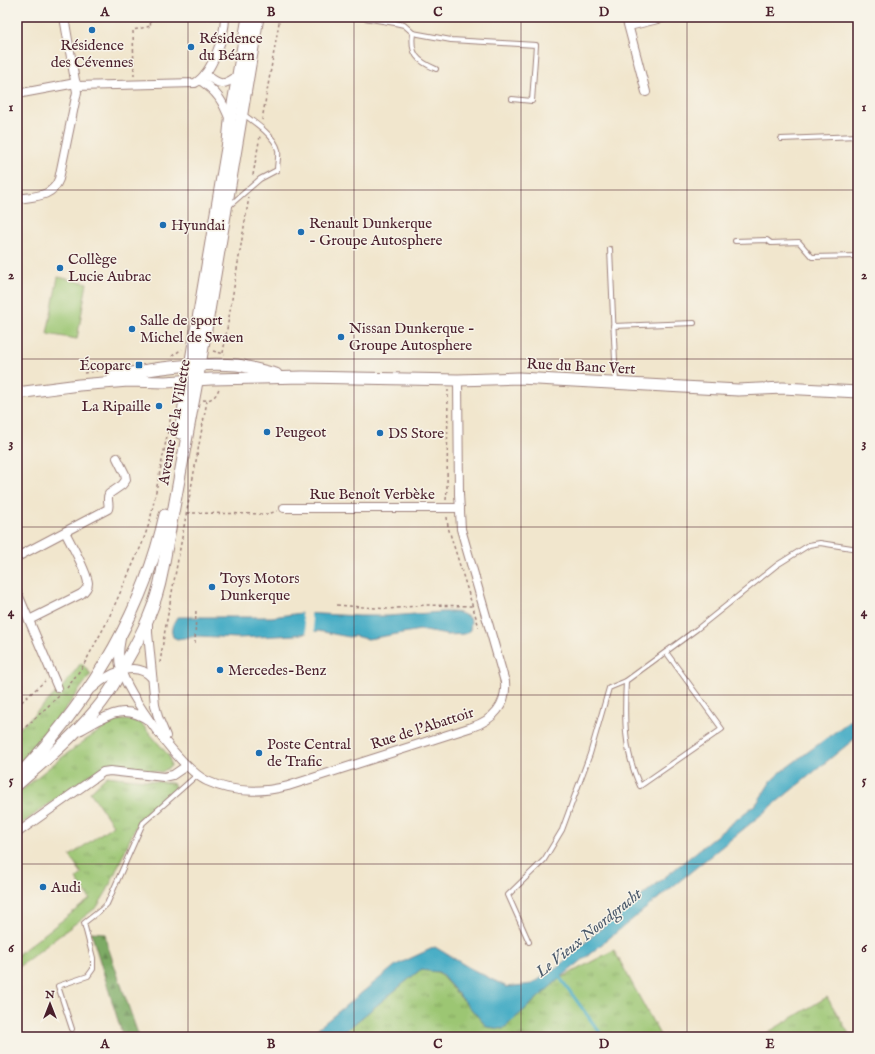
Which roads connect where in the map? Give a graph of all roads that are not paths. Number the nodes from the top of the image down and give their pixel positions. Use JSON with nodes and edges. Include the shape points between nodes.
{"nodes":[{"id":1,"x":64,"y":17,"type":"edge"},
{"id":2,"x":225,"y":17,"type":"edge"},
{"id":3,"x":248,"y":17,"type":"edge"},
{"id":4,"x":258,"y":17,"type":"edge"},
{"id":5,"x":358,"y":17,"type":"edge"},
{"id":6,"x":626,"y":17,"type":"edge"},
{"id":7,"x":666,"y":17,"type":"edge"},
{"id":8,"x":629,"y":26,"type":"junction"},
{"id":9,"x":413,"y":33,"type":"junction"},
{"id":10,"x":436,"y":69,"type":"dead end"},
{"id":11,"x":238,"y":75,"type":"junction"},
{"id":12,"x":203,"y":77,"type":"junction"},
{"id":13,"x":76,"y":85,"type":"junction"},
{"id":14,"x":646,"y":92,"type":"dead end"},
{"id":15,"x":17,"y":94,"type":"edge"},
{"id":16,"x":512,"y":98,"type":"dead end"},
{"id":17,"x":233,"y":105,"type":"junction"},
{"id":18,"x":242,"y":113,"type":"junction"},
{"id":19,"x":230,"y":121,"type":"junction"},
{"id":20,"x":858,"y":136,"type":"edge"},
{"id":21,"x":781,"y":139,"type":"dead end"},
{"id":22,"x":17,"y":188,"type":"edge"},
{"id":23,"x":18,"y":199,"type":"edge"},
{"id":24,"x":226,"y":209,"type":"junction"},
{"id":25,"x":215,"y":218,"type":"junction"},
{"id":26,"x":734,"y":241,"type":"dead end"},
{"id":27,"x":610,"y":249,"type":"dead end"},
{"id":28,"x":858,"y":256,"type":"edge"},
{"id":29,"x":694,"y":323,"type":"dead end"},
{"id":30,"x":613,"y":326,"type":"junction"},
{"id":31,"x":194,"y":372,"type":"junction"},
{"id":32,"x":303,"y":378,"type":"junction"},
{"id":33,"x":79,"y":380,"type":"junction"},
{"id":34,"x":458,"y":380,"type":"junction"},
{"id":35,"x":616,"y":383,"type":"junction"},
{"id":36,"x":858,"y":392,"type":"edge"},
{"id":37,"x":17,"y":393,"type":"edge"},
{"id":38,"x":117,"y":458,"type":"dead end"},
{"id":39,"x":284,"y":508,"type":"road end"},
{"id":40,"x":460,"y":508,"type":"junction"},
{"id":41,"x":65,"y":532,"type":"junction"},
{"id":42,"x":858,"y":549,"type":"edge"},
{"id":43,"x":17,"y":557,"type":"edge"},
{"id":44,"x":17,"y":592,"type":"edge"},
{"id":45,"x":29,"y":620,"type":"junction"},
{"id":46,"x":148,"y":621,"type":"junction"},
{"id":47,"x":122,"y":634,"type":"junction"},
{"id":48,"x":666,"y":652,"type":"junction"},
{"id":49,"x":121,"y":671,"type":"junction"},
{"id":50,"x":152,"y":678,"type":"junction"},
{"id":51,"x":626,"y":681,"type":"junction"},
{"id":52,"x":62,"y":690,"type":"road end"},
{"id":53,"x":85,"y":695,"type":"junction"},
{"id":54,"x":152,"y":724,"type":"junction"},
{"id":55,"x":72,"y":735,"type":"junction"},
{"id":56,"x":174,"y":751,"type":"junction"},
{"id":57,"x":186,"y":766,"type":"junction"},
{"id":58,"x":197,"y":775,"type":"junction"},
{"id":59,"x":17,"y":777,"type":"edge"},
{"id":60,"x":17,"y":785,"type":"edge"},
{"id":61,"x":17,"y":833,"type":"edge"},
{"id":62,"x":529,"y":942,"type":"dead end"},
{"id":63,"x":72,"y":1029,"type":"dead end"}],
"edges":[{"from":1,"to":13,"type":"street"},
{"from":2,"to":12,"type":"street","via":[[220,43]]},
{"from":3,"to":11,"type":"main road","name":"Avenue de la Villette"},
{"from":4,"to":18,"type":"main road","name":"Avenue de la Villette"},
{"from":5,"to":9,"type":"lane","via":[[395,23]]},
{"from":6,"to":8,"type":"street"},
{"from":7,"to":8,"type":"street"},
{"from":8,"to":14,"type":"street"},
{"from":9,"to":10,"type":"lane","via":[[415,55],[424,64]]},
{"from":9,"to":16,"type":"lane","via":[[452,40],[536,45],[532,100]]},
{"from":11,"to":12,"type":"street","via":[[222,83]]},
{"from":11,"to":17,"type":"main road","name":"Avenue de la Villette"},
{"from":12,"to":13,"type":"street","via":[[190,84]]},
{"from":12,"to":19,"type":"street","via":[[218,95]]},
{"from":13,"to":15,"type":"street"},
{"from":13,"to":23,"type":"street","via":[[76,98],[57,185],[44,194]]},
{"from":17,"to":18,"type":"lane"},
{"from":17,"to":19,"type":"main road","name":"Avenue de la Villette"},
{"from":18,"to":24,"type":"main road","name":"Avenue de la Villette"},
{"from":18,"to":24,"type":"lane","via":[[275,142],[278,154],[277,170],[260,179]]},
{"from":19,"to":25,"type":"main road","name":"Avenue de la Villette"},
{"from":20,"to":21,"type":"lane"},
{"from":22,"to":23,"type":"street"},
{"from":24,"to":25,"type":"lane"},
{"from":24,"to":31,"type":"main road","name":"Avenue de la Villette"},
{"from":25,"to":31,"type":"main road","name":"Avenue de la Villette"},
{"from":26,"to":28,"type":"lane","via":[[799,242],[812,257]]},
{"from":27,"to":30,"type":"lane"},
{"from":29,"to":30,"type":"lane"},
{"from":30,"to":35,"type":"lane"},
{"from":31,"to":32,"type":"main road","name":"Rue du Banc Vert"},
{"from":31,"to":32,"type":"main road","name":"Rue du Banc Vert","via":[[237,365]]},
{"from":31,"to":33,"type":"main road","name":"Rue du Banc Vert","via":[[130,373]]},
{"from":31,"to":33,"type":"main road","name":"Rue du Banc Vert","via":[[136,377],[108,383]]},
{"from":31,"to":46,"type":"main road","name":"Avenue de la Villette","via":[[160,580]]},
{"from":31,"to":47,"type":"main road","name":"Avenue de la Villette","via":[[164,521],[143,586]]},
{"from":32,"to":34,"type":"main road","name":"Rue du Banc Vert"},
{"from":33,"to":37,"type":"main road","name":"Rue du Banc Vert"},
{"from":34,"to":35,"type":"main road","name":"Rue du Banc Vert","via":[[519,378]]},
{"from":34,"to":40,"type":"street","name":"Rue de l'Abattoir"},
{"from":35,"to":36,"type":"main road","name":"Rue du Banc Vert","via":[[738,390],[783,388]]},
{"from":38,"to":41,"type":"street","via":[[126,480],[109,494],[108,509]]},
{"from":39,"to":40,"type":"street","name":"Rue Benoît Verbèke"},
{"from":40,"to":58,"type":"street","name":"Rue de l'Abattoir","via":[[462,535],[505,676],[505,695],[495,714],[472,727],[276,789],[242,791],[212,783]]},
{"from":41,"to":43,"type":"street"},
{"from":41,"to":45,"type":"street","via":[[86,575],[86,589],[81,594]]},
{"from":42,"to":48,"type":"lane","via":[[809,545],[777,566]]},
{"from":44,"to":45,"type":"street"},
{"from":45,"to":52,"type":"street"},
{"from":46,"to":49,"type":"main road","name":"Avenue de la Villette"},
{"from":46,"to":50,"type":"street","name":"Rue de l'Abattoir"},
{"from":47,"to":49,"type":"street","name":"Rue de l'Abattoir","via":[[118,658]]},
{"from":47,"to":53,"type":"main road","name":"Avenue de la Villette"},
{"from":48,"to":51,"type":"lane"},
{"from":48,"to":51,"type":"lane","via":[[722,729],[640,786],[633,771],[625,727]]},
{"from":49,"to":50,"type":"street","via":[[142,670]]},
{"from":49,"to":53,"type":"street","via":[[102,679]]},
{"from":49,"to":54,"type":"street","name":"Rue de l'Abattoir","via":[[130,691]]},
{"from":49,"to":55,"type":"main road","name":"Avenue de la Villette","via":[[97,708]]},
{"from":50,"to":56,"type":"street","name":"Rue de l'Abattoir","via":[[158,717]]},
{"from":51,"to":62,"type":"lane","via":[[609,688],[590,754],[562,830],[544,860],[508,895]]},
{"from":53,"to":59,"type":"main road","name":"Avenue de la Villette","via":[[60,730]]},
{"from":54,"to":55,"type":"street","name":"Rue de l'Abattoir","via":[[137,714],[122,711],[106,716]]},
{"from":54,"to":56,"type":"street","name":"Rue de l'Abattoir"},
{"from":55,"to":60,"type":"main road","name":"Avenue de la Villette"},
{"from":56,"to":57,"type":"street","name":"Rue de l'Abattoir"},
{"from":57,"to":58,"type":"street","name":"Rue de l'Abattoir"},
{"from":57,"to":61,"type":"street","via":[[173,775],[164,777],[103,772]]},
{"from":58,"to":63,"type":"lane","via":[[143,823],[107,904],[84,923],[93,958],[93,970],[88,976],[58,986]]}]}
